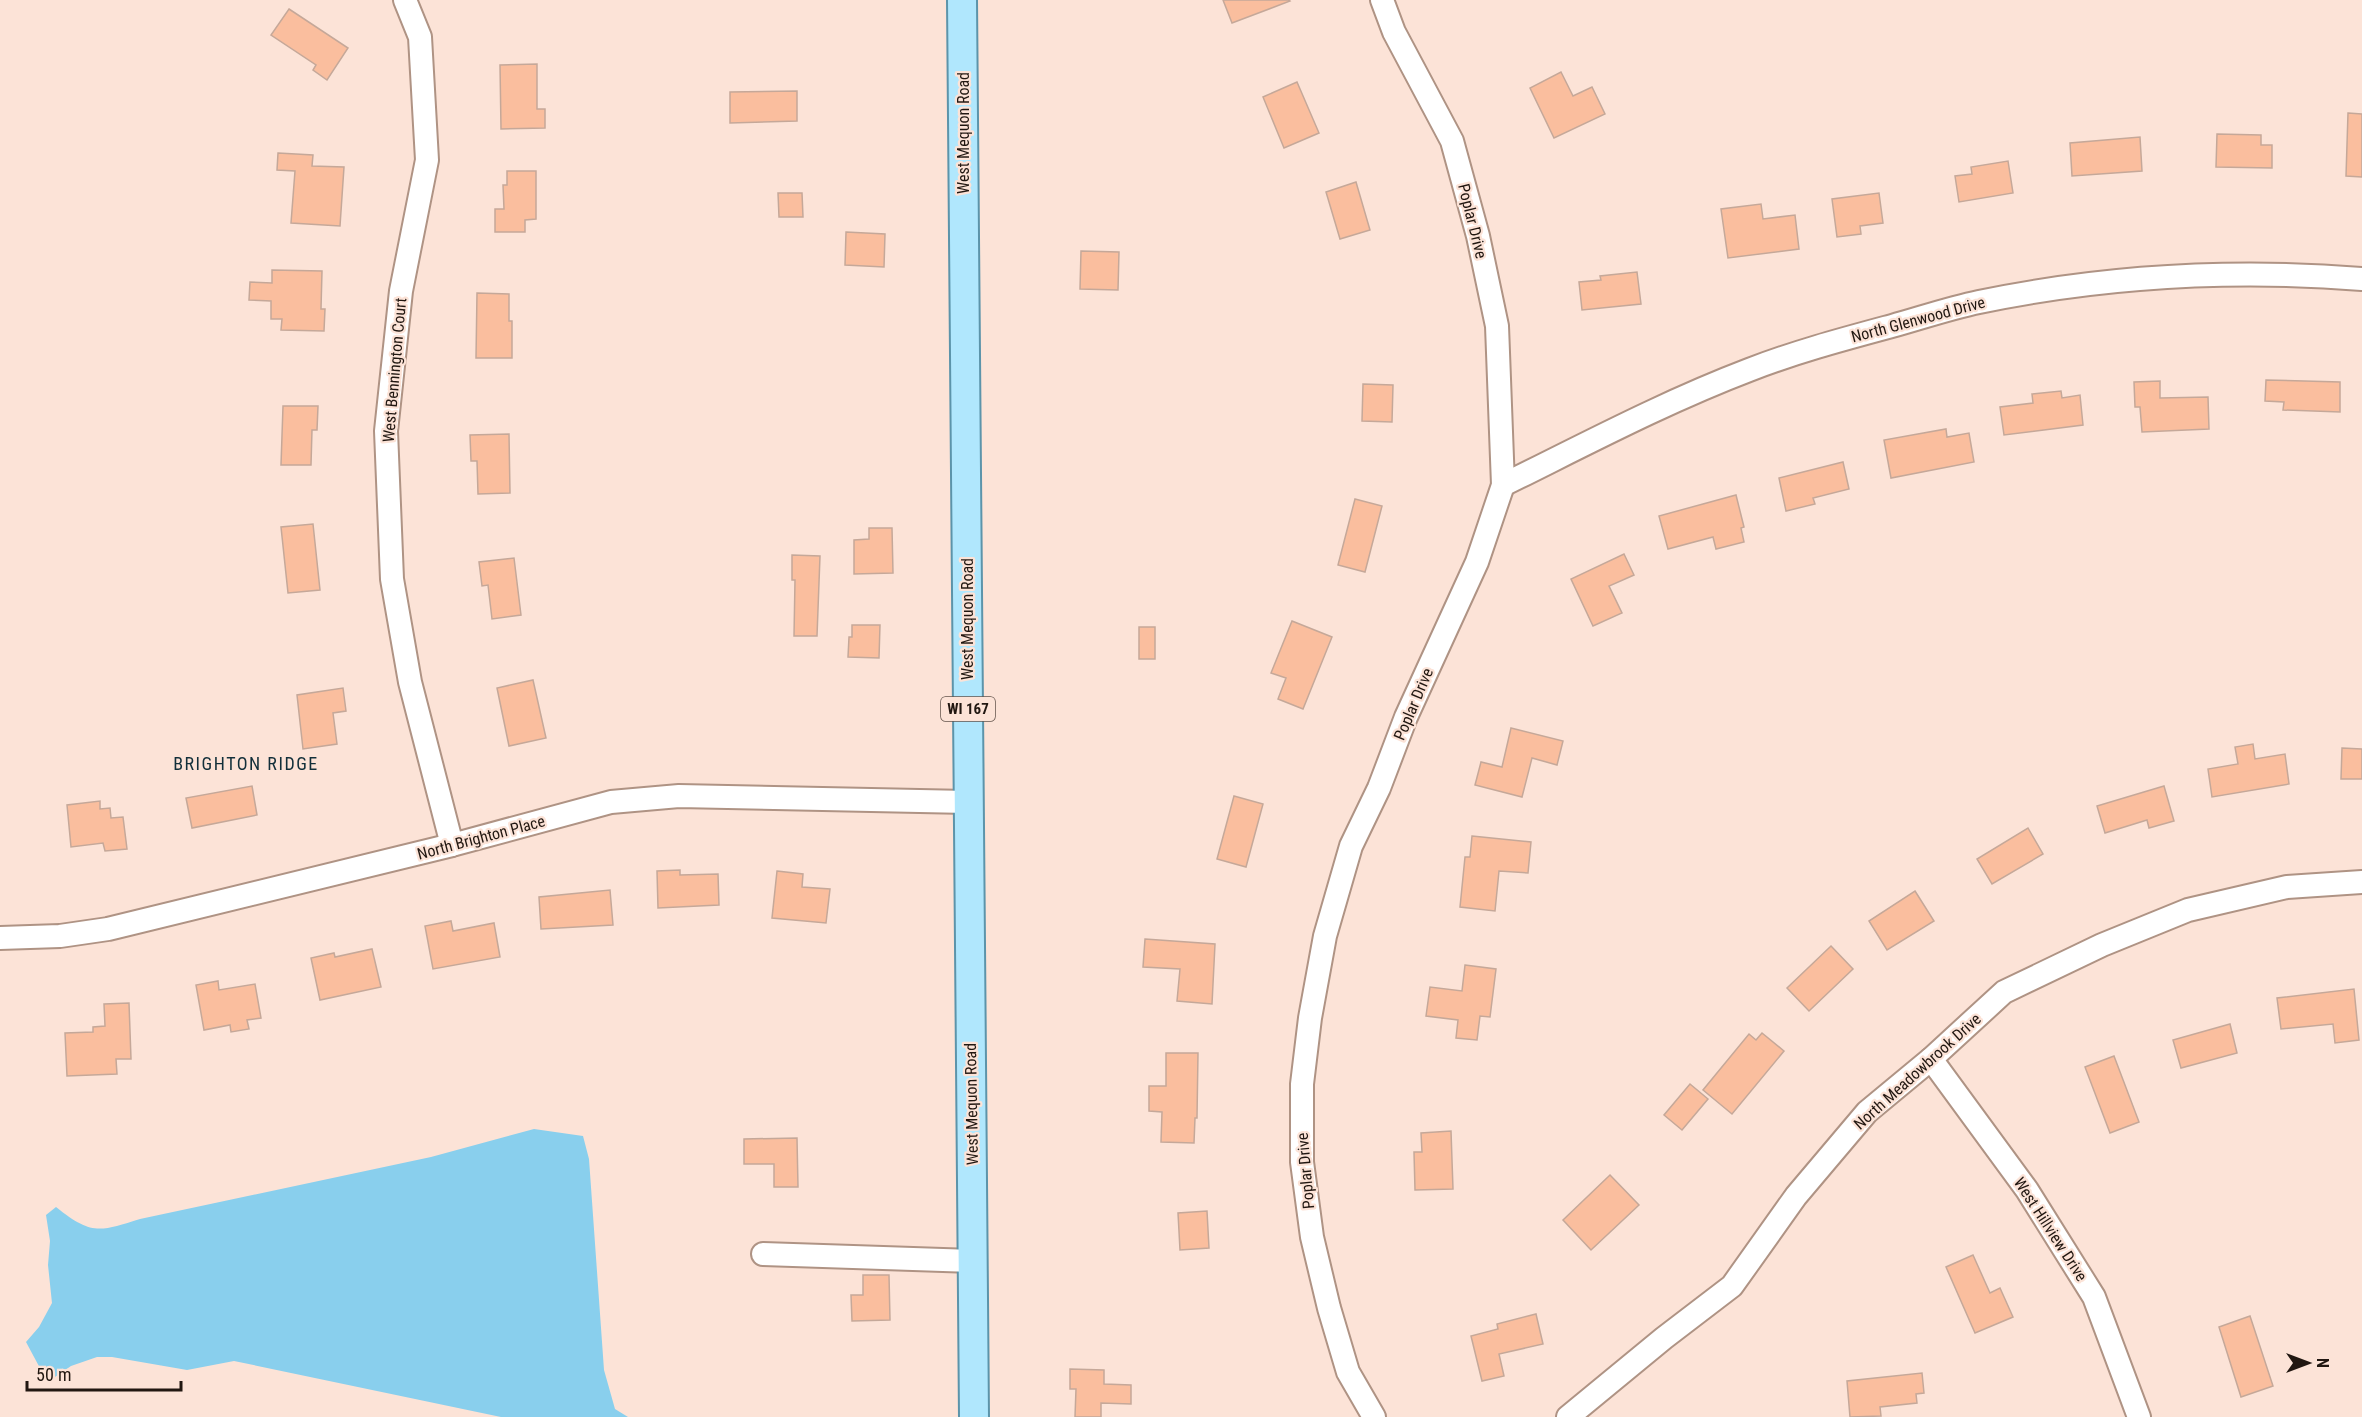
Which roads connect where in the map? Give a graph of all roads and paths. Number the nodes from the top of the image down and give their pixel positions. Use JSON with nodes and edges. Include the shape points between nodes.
{"nodes":[{"id":1,"x":405,"y":0,"type":"edge"},
{"id":2,"x":962,"y":0,"type":"edge"},
{"id":3,"x":1382,"y":0,"type":"edge"},
{"id":4,"x":2362,"y":279,"type":"edge"},
{"id":5,"x":1503,"y":485,"type":"junction"},
{"id":6,"x":968,"y":802,"type":"junction"},
{"id":7,"x":452,"y":846,"type":"junction"},
{"id":8,"x":2362,"y":882,"type":"edge"},
{"id":9,"x":0,"y":939,"type":"edge"},
{"id":10,"x":1931,"y":1059,"type":"junction"},
{"id":11,"x":763,"y":1254,"type":"dead end"},
{"id":12,"x":973,"y":1261,"type":"junction"},
{"id":13,"x":974,"y":1417,"type":"edge"},
{"id":14,"x":1374,"y":1417,"type":"edge"},
{"id":15,"x":1568,"y":1417,"type":"edge"},
{"id":16,"x":2139,"y":1417,"type":"edge"}],
"edges":[{"from":1,"to":7,"type":"street","name":"West Bennington Court","via":[[420,38],[427,160],[401,291],[386,430],[392,568],[410,682]]},
{"from":2,"to":6,"type":"main road","name":"West Mequon Road","number":"WI 167"},
{"from":3,"to":5,"type":"street","name":"Poplar Drive","via":[[1394,32],[1452,141],[1478,236],[1497,326]]},
{"from":4,"to":5,"type":"street","name":"North Glenwood Drive","via":[[2304,274],[2158,276],[2055,287],[1976,302],[1751,369],[1689,394]]},
{"from":5,"to":14,"type":"street","name":"Poplar Drive","via":[[1477,562],[1351,846],[1325,936],[1310,1018],[1302,1084],[1302,1162],[1312,1237],[1348,1372]]},
{"from":6,"to":7,"type":"street","name":"North Brighton Place","via":[[680,796],[611,802]]},
{"from":6,"to":12,"type":"main road","name":"West Mequon Road","number":"WI 167"},
{"from":7,"to":9,"type":"street","name":"North Brighton Place","via":[[108,929]]},
{"from":8,"to":10,"type":"street","name":"North Meadowbrook Drive","via":[[2287,886],[2188,910],[2004,992]]},
{"from":10,"to":15,"type":"street","name":"North Meadowbrook Drive","via":[[1867,1112],[1796,1196],[1732,1286]]},
{"from":10,"to":16,"type":"street","name":"West Hillview Drive","via":[[2028,1190],[2094,1297]]},
{"from":11,"to":12,"type":"street"},
{"from":12,"to":13,"type":"main road","name":"West Mequon Road","number":"WI 167"}]}
